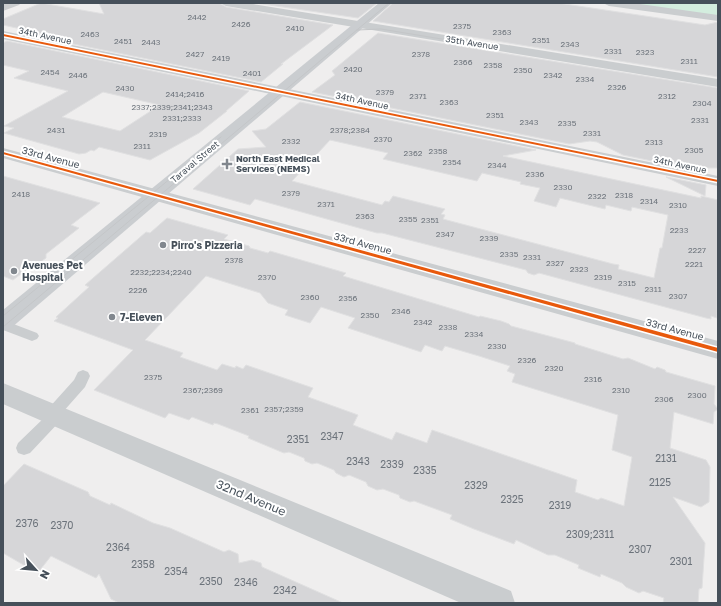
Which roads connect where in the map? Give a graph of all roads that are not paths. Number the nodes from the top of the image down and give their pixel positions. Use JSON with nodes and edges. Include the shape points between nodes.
{"nodes":[{"id":1,"x":15,"y":3,"type":"edge"},
{"id":2,"x":226,"y":3,"type":"edge"},
{"id":3,"x":386,"y":3,"type":"edge"},
{"id":4,"x":609,"y":3,"type":"edge"},
{"id":5,"x":3,"y":8,"type":"edge"},
{"id":6,"x":718,"y":18,"type":"edge"},
{"id":7,"x":360,"y":25,"type":"junction"},
{"id":8,"x":3,"y":36,"type":"edge"},
{"id":9,"x":718,"y":83,"type":"edge"},
{"id":10,"x":279,"y":92,"type":"junction"},
{"id":11,"x":3,"y":153,"type":"edge"},
{"id":12,"x":718,"y":181,"type":"edge"},
{"id":13,"x":156,"y":195,"type":"junction"},
{"id":14,"x":3,"y":322,"type":"edge"},
{"id":15,"x":3,"y":325,"type":"edge"},
{"id":16,"x":32,"y":336,"type":"dead end"},
{"id":17,"x":718,"y":350,"type":"edge"},
{"id":18,"x":83,"y":376,"type":"dead end"},
{"id":19,"x":3,"y":393,"type":"edge"},
{"id":20,"x":54,"y":415,"type":"junction"},
{"id":21,"x":24,"y":448,"type":"dead end"},
{"id":22,"x":498,"y":603,"type":"edge"}],
"edges":[{"from":1,"to":5,"type":"street"},
{"from":2,"to":7,"type":"street","name":"35th Avenue"},
{"from":3,"to":7,"type":"street","name":"Taraval Street"},
{"from":4,"to":6,"type":"street"},
{"from":7,"to":9,"type":"street","name":"35th Avenue"},
{"from":7,"to":10,"type":"street","name":"Taraval Street"},
{"from":8,"to":10,"type":"street","name":"34th Avenue"},
{"from":10,"to":12,"type":"street","name":"34th Avenue"},
{"from":10,"to":13,"type":"street","name":"Taraval Street"},
{"from":11,"to":13,"type":"street","name":"33rd Avenue"},
{"from":13,"to":14,"type":"street","name":"Taraval Street"},
{"from":13,"to":17,"type":"street","name":"33rd Avenue"},
{"from":15,"to":16,"type":"lane"},
{"from":18,"to":20,"type":"lane"},
{"from":19,"to":20,"type":"street","name":"32nd Avenue"},
{"from":20,"to":21,"type":"lane"},
{"from":20,"to":22,"type":"street","name":"32nd Avenue"}]}
